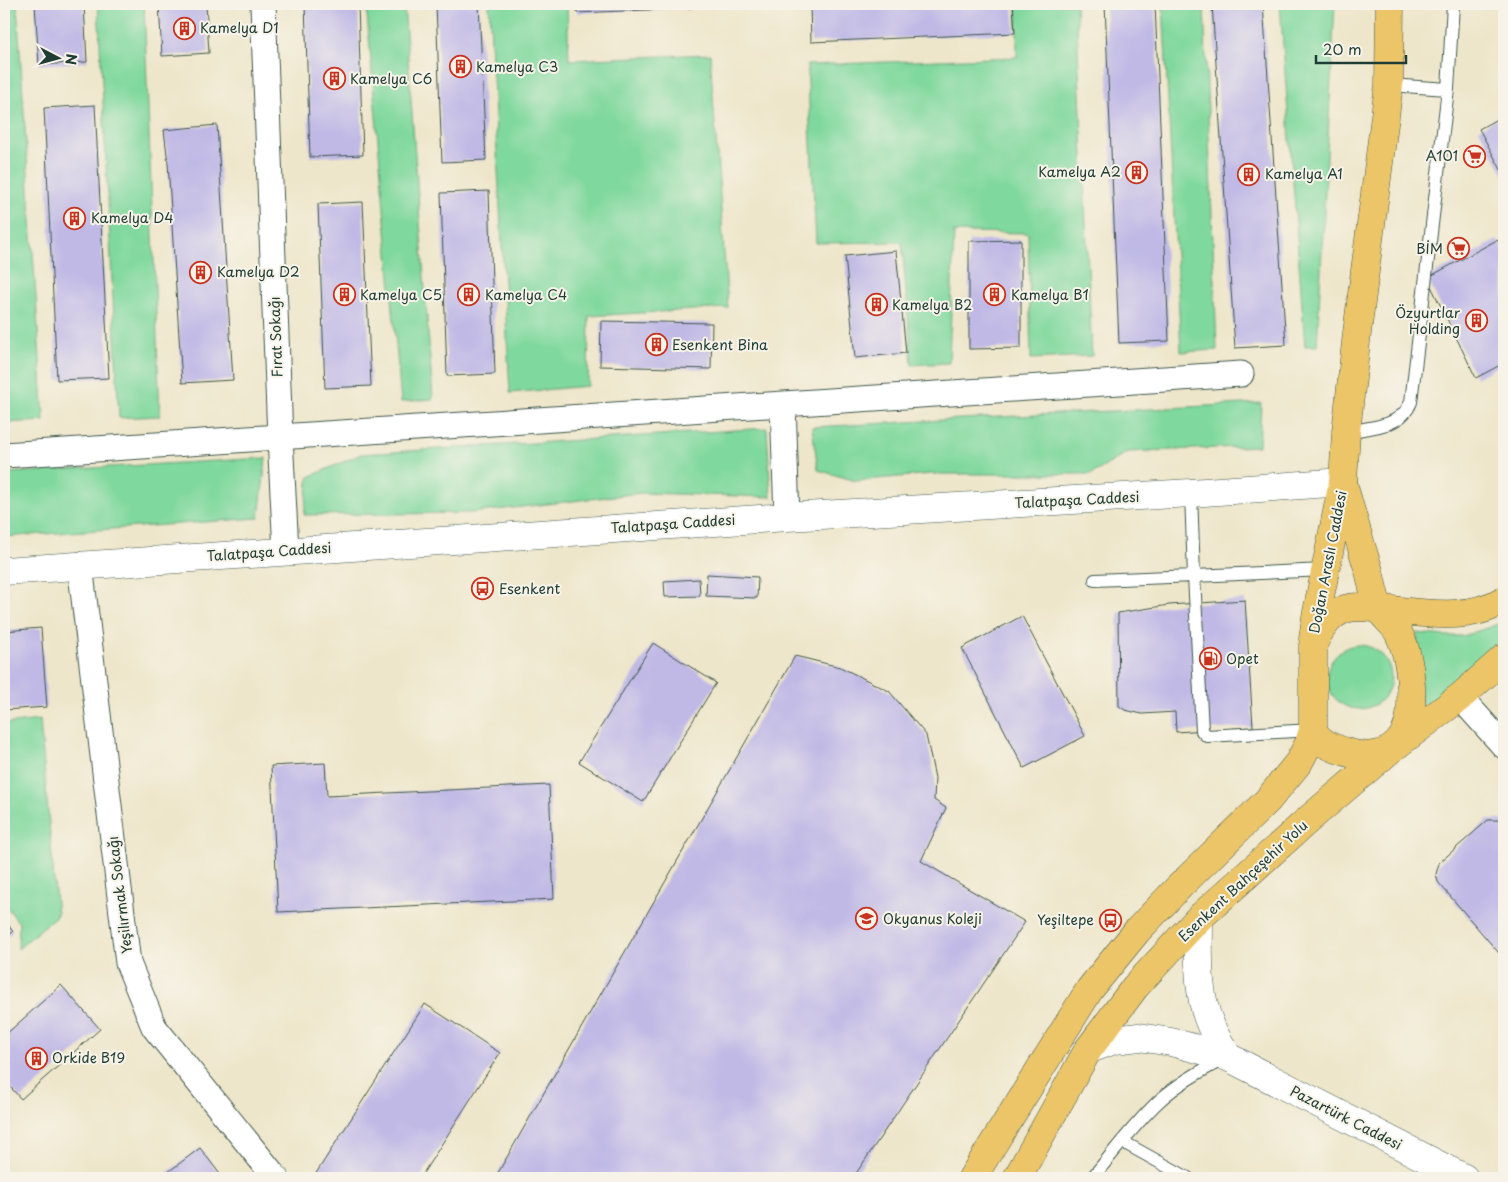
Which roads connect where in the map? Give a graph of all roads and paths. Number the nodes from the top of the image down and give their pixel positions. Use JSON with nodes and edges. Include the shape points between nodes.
{"nodes":[{"id":1,"x":263,"y":4,"type":"edge"},
{"id":2,"x":1390,"y":4,"type":"edge"},
{"id":3,"x":1453,"y":4,"type":"edge"},
{"id":4,"x":1389,"y":85,"type":"junction"},
{"id":5,"x":1448,"y":89,"type":"junction"},
{"id":6,"x":1241,"y":374,"type":"dead end"},
{"id":7,"x":783,"y":404,"type":"junction"},
{"id":8,"x":1346,"y":432,"type":"junction"},
{"id":9,"x":280,"y":437,"type":"junction"},
{"id":10,"x":4,"y":455,"type":"edge"},
{"id":11,"x":1343,"y":482,"type":"junction"},
{"id":12,"x":1191,"y":493,"type":"junction"},
{"id":13,"x":787,"y":517,"type":"junction"},
{"id":14,"x":286,"y":551,"type":"junction"},
{"id":15,"x":80,"y":565,"type":"junction"},
{"id":16,"x":1325,"y":570,"type":"junction"},
{"id":17,"x":4,"y":571,"type":"edge"},
{"id":18,"x":1194,"y":576,"type":"junction"},
{"id":19,"x":1095,"y":580,"type":"dead end"},
{"id":20,"x":1504,"y":600,"type":"edge"},
{"id":21,"x":1380,"y":608,"type":"junction"},
{"id":22,"x":1312,"y":653,"type":"junction"},
{"id":23,"x":1504,"y":658,"type":"edge"},
{"id":24,"x":1460,"y":697,"type":"junction"},
{"id":25,"x":1313,"y":730,"type":"junction"},
{"id":26,"x":1504,"y":746,"type":"edge"},
{"id":27,"x":1390,"y":750,"type":"junction"},
{"id":28,"x":1199,"y":918,"type":"junction"},
{"id":29,"x":1088,"y":1050,"type":"junction"},
{"id":30,"x":1228,"y":1058,"type":"junction"},
{"id":31,"x":1123,"y":1142,"type":"junction"},
{"id":32,"x":276,"y":1178,"type":"edge"},
{"id":33,"x":972,"y":1178,"type":"edge"},
{"id":34,"x":1017,"y":1178,"type":"edge"},
{"id":35,"x":1092,"y":1178,"type":"edge"},
{"id":36,"x":1188,"y":1178,"type":"edge"},
{"id":37,"x":1464,"y":1178,"type":"edge"}],
"edges":[{"from":1,"to":9,"type":"street","name":"Fırat Sokağı"},
{"from":2,"to":4,"type":"main road"},
{"from":3,"to":5,"type":"lane"},
{"from":4,"to":5,"type":"lane"},
{"from":4,"to":8,"type":"main road"},
{"from":5,"to":8,"type":"lane","via":[[1411,402],[1398,420]]},
{"from":6,"to":7,"type":"street"},
{"from":7,"to":9,"type":"street"},
{"from":7,"to":13,"type":"street"},
{"from":8,"to":11,"type":"main road"},
{"from":9,"to":10,"type":"street"},
{"from":9,"to":14,"type":"street","name":"Fırat Sokağı"},
{"from":11,"to":12,"type":"street","name":"Talatpaşa Caddesi"},
{"from":11,"to":16,"type":"main road","name":"Doğan Araslı Caddesi"},
{"from":11,"to":21,"type":"main road","name":"Doğan Araslı Caddesi"},
{"from":12,"to":13,"type":"street","name":"Talatpaşa Caddesi"},
{"from":12,"to":18,"type":"lane"},
{"from":13,"to":14,"type":"street","name":"Talatpaşa Caddesi"},
{"from":14,"to":15,"type":"street","name":"Talatpaşa Caddesi"},
{"from":15,"to":17,"type":"street","name":"Talatpaşa Caddesi"},
{"from":15,"to":32,"type":"street","name":"Yeşilırmak Sokağı","via":[[128,962],[154,1027]]},
{"from":16,"to":18,"type":"lane"},
{"from":16,"to":22,"type":"main road","name":"Doğan Araslı Caddesi"},
{"from":18,"to":19,"type":"lane"},
{"from":18,"to":25,"type":"lane","via":[[1202,731],[1207,736]]},
{"from":20,"to":21,"type":"main road","via":[[1492,607],[1465,614]]},
{"from":21,"to":22,"type":"main road","via":[[1352,607],[1338,613],[1318,634]]},
{"from":21,"to":27,"type":"main road","name":"Esenkent Bahçeşehir Yolu","via":[[1404,645],[1411,687],[1407,726]]},
{"from":22,"to":25,"type":"main road"},
{"from":23,"to":24,"type":"main road","name":"Esenkent Bahçeşehir Yolu"},
{"from":24,"to":26,"type":"street"},
{"from":24,"to":27,"type":"main road","name":"Esenkent Bahçeşehir Yolu"},
{"from":25,"to":27,"type":"main road","name":"Esenkent Bahçeşehir Yolu","via":[[1329,746],[1349,753],[1373,756]]},
{"from":25,"to":33,"type":"main road","via":[[1302,757],[1276,792],[1137,931],[1090,989]]},
{"from":27,"to":28,"type":"main road","name":"Esenkent Bahçeşehir Yolu"},
{"from":28,"to":29,"type":"main road","name":"Esenkent Bahçeşehir Yolu","via":[[1136,987]]},
{"from":28,"to":30,"type":"street","via":[[1202,998],[1210,1026]]},
{"from":29,"to":30,"type":"street","name":"Pazartürk Caddesi","via":[[1114,1040],[1139,1037]]},
{"from":29,"to":34,"type":"main road","name":"Esenkent Bahçeşehir Yolu"},
{"from":30,"to":31,"type":"lane","via":[[1196,1074],[1160,1100]]},
{"from":30,"to":37,"type":"street","name":"Pazartürk Caddesi"},
{"from":31,"to":35,"type":"lane"},
{"from":31,"to":36,"type":"lane"}]}
